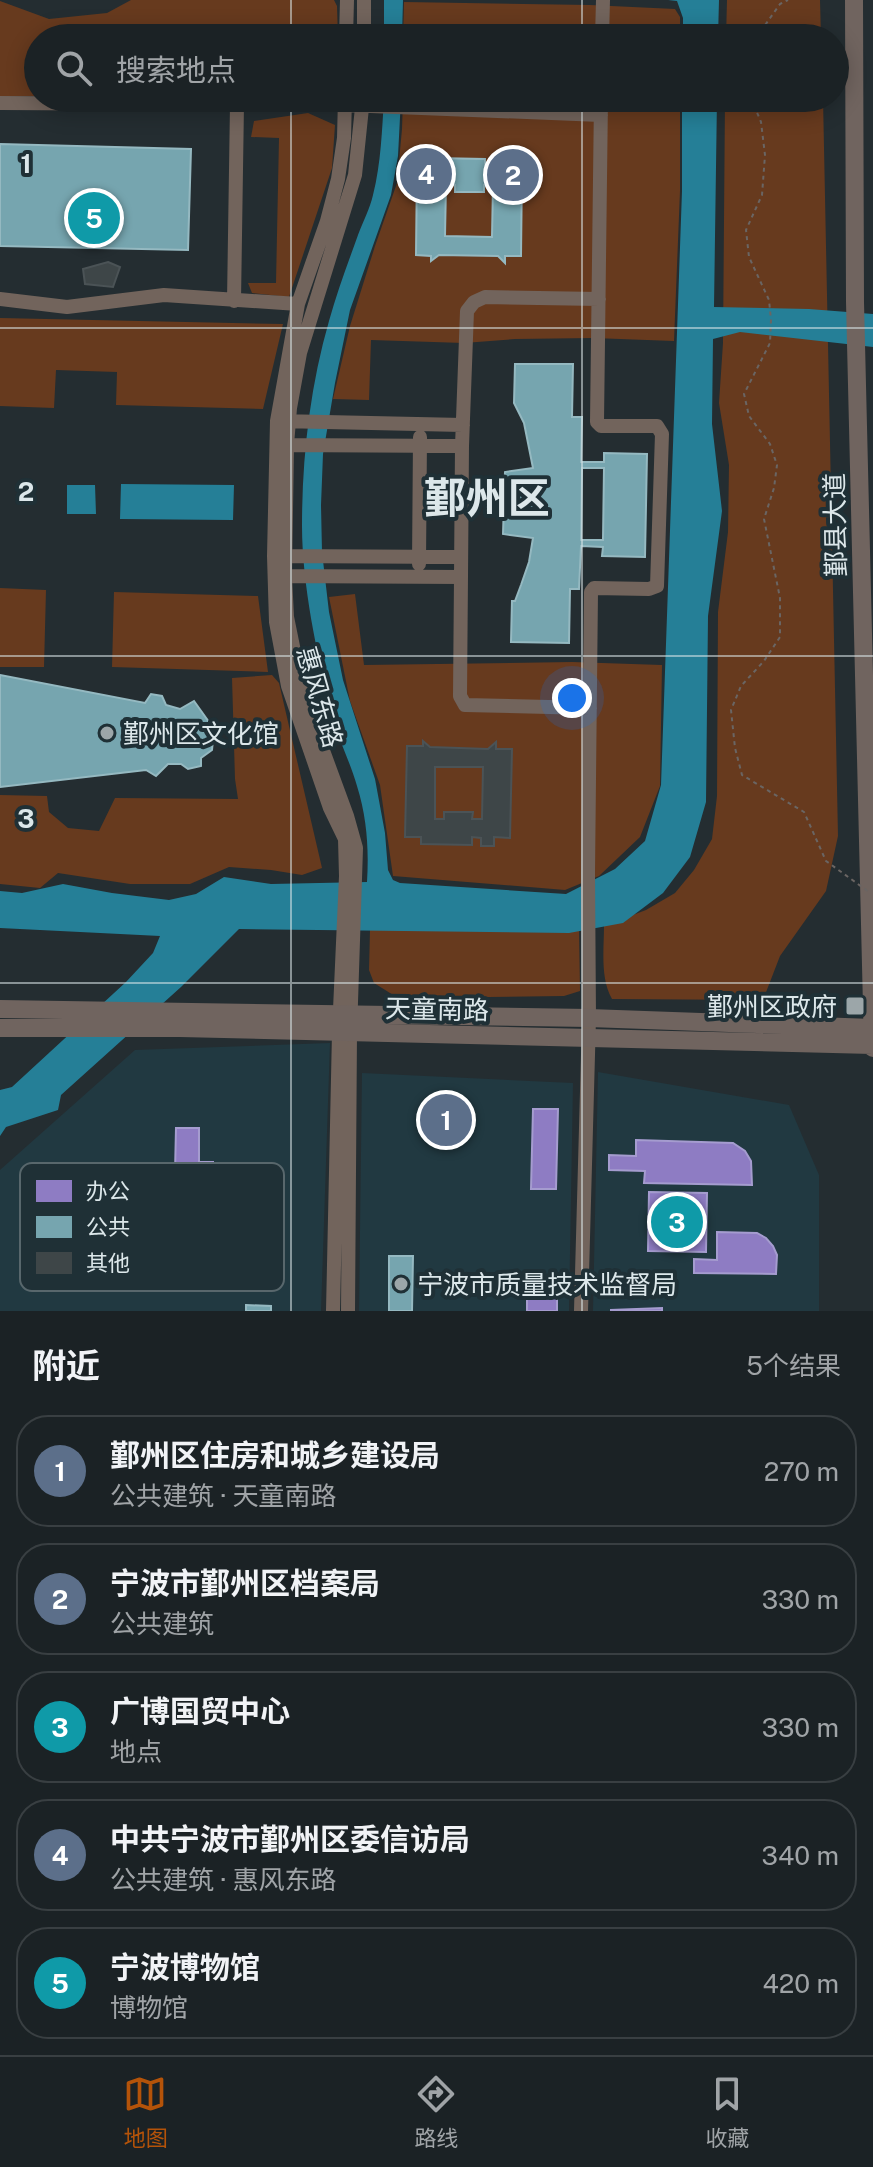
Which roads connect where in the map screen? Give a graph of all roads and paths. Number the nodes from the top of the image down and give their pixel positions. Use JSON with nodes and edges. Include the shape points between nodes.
{"nodes":[{"id":1,"x":347,"y":0,"type":"edge"},
{"id":2,"x":364,"y":0,"type":"edge"},
{"id":3,"x":603,"y":0,"type":"edge"},
{"id":4,"x":788,"y":0,"type":"edge"},
{"id":5,"x":854,"y":0,"type":"edge"},
{"id":6,"x":346,"y":24,"type":"edge"},
{"id":7,"x":364,"y":24,"type":"edge"},
{"id":8,"x":602,"y":24,"type":"edge"},
{"id":9,"x":766,"y":24,"type":"edge"},
{"id":10,"x":0,"y":103,"type":"edge"},
{"id":11,"x":24,"y":103,"type":"edge"},
{"id":12,"x":237,"y":112,"type":"edge"},
{"id":13,"x":345,"y":112,"type":"edge"},
{"id":14,"x":362,"y":112,"type":"edge"},
{"id":15,"x":526,"y":112,"type":"edge"},
{"id":16,"x":757,"y":112,"type":"edge"},
{"id":17,"x":601,"y":115,"type":"joint"},
{"id":18,"x":0,"y":299,"type":"edge"},
{"id":19,"x":599,"y":299,"type":"junction"},
{"id":20,"x":234,"y":301,"type":"junction"},
{"id":21,"x":298,"y":304,"type":"junction"},
{"id":22,"x":283,"y":421,"type":"junction"},
{"id":23,"x":420,"y":425,"type":"junction"},
{"id":24,"x":463,"y":425,"type":"junction"},
{"id":25,"x":281,"y":445,"type":"junction"},
{"id":26,"x":420,"y":446,"type":"junction"},
{"id":27,"x":462,"y":446,"type":"junction"},
{"id":28,"x":280,"y":556,"type":"junction"},
{"id":29,"x":419,"y":557,"type":"junction"},
{"id":30,"x":461,"y":557,"type":"junction"},
{"id":31,"x":280,"y":576,"type":"junction"},
{"id":32,"x":419,"y":577,"type":"junction"},
{"id":33,"x":461,"y":577,"type":"junction"},
{"id":34,"x":590,"y":708,"type":"junction"},
{"id":35,"x":869,"y":892,"type":"junction"},
{"id":36,"x":0,"y":1009,"type":"edge"},
{"id":37,"x":589,"y":1018,"type":"junction"},
{"id":38,"x":345,"y":1023,"type":"junction"},
{"id":39,"x":0,"y":1028,"type":"edge"},
{"id":40,"x":873,"y":1028,"type":"edge"},
{"id":41,"x":588,"y":1039,"type":"junction"},
{"id":42,"x":873,"y":1047,"type":"edge"},
{"id":43,"x":333,"y":1311,"type":"edge"},
{"id":44,"x":348,"y":1311,"type":"edge"},
{"id":45,"x":581,"y":1311,"type":"edge"}],
"edges":[{"from":1,"to":6,"type":"street"},
{"from":2,"to":7,"type":"street"},
{"from":3,"to":8,"type":"street"},
{"from":4,"to":9,"type":"path"},
{"from":5,"to":35,"type":"main road","name":"鄞县大道","via":[[855,302]]},
{"from":10,"to":11,"type":"street"},
{"from":12,"to":20,"type":"street"},
{"from":13,"to":21,"type":"street","name":"惠风东路","via":[[338,179]]},
{"from":14,"to":22,"type":"street","name":"惠风东路","via":[[355,175]]},
{"from":15,"to":17,"type":"street"},
{"from":16,"to":35,"type":"path","bridge":true,"via":[[765,155],[762,195],[746,230],[749,257],[769,300],[770,343],[744,394],[749,416],[770,444],[777,465],[764,519],[780,598],[780,637],[741,686],[731,710],[735,748],[742,775],[804,812],[826,861]]},
{"from":17,"to":19,"type":"street"},
{"from":18,"to":20,"type":"street","via":[[67,307],[164,295]]},
{"from":19,"to":24,"type":"street","via":[[485,297],[474,302],[467,311]]},
{"from":19,"to":34,"type":"street","via":[[597,422],[657,426],[662,434],[657,586],[591,592]]},
{"from":20,"to":21,"type":"street"},
{"from":21,"to":22,"type":"street","name":"惠风东路"},
{"from":22,"to":23,"type":"street"},
{"from":22,"to":25,"type":"street","name":"惠风东路"},
{"from":23,"to":24,"type":"street"},
{"from":23,"to":26,"type":"street"},
{"from":24,"to":27,"type":"street"},
{"from":25,"to":26,"type":"street"},
{"from":25,"to":28,"type":"street","name":"惠风东路"},
{"from":26,"to":27,"type":"street"},
{"from":26,"to":29,"type":"street"},
{"from":27,"to":30,"type":"street"},
{"from":28,"to":29,"type":"street"},
{"from":28,"to":31,"type":"street","name":"惠风东路"},
{"from":29,"to":30,"type":"street"},
{"from":29,"to":32,"type":"street"},
{"from":30,"to":33,"type":"street"},
{"from":31,"to":32,"type":"street"},
{"from":31,"to":38,"type":"street","name":"惠风东路","via":[[303,696],[356,848]]},
{"from":32,"to":33,"type":"street"},
{"from":33,"to":34,"type":"street","via":[[460,696],[465,705]]},
{"from":34,"to":37,"type":"street"},
{"from":35,"to":40,"type":"main road","name":"鄞县大道"},
{"from":36,"to":38,"type":"main road"},
{"from":37,"to":38,"type":"main road"},
{"from":37,"to":40,"type":"main road"},
{"from":37,"to":41,"type":"street"},
{"from":38,"to":39,"type":"main road","name":"天童南路"},
{"from":38,"to":41,"type":"main road","name":"天童南路"},
{"from":38,"to":43,"type":"street","name":"惠风东路"},
{"from":38,"to":44,"type":"street","name":"惠风东路"},
{"from":40,"to":42,"type":"main road","name":"鄞县大道"},
{"from":41,"to":42,"type":"main road","name":"天童南路"},
{"from":41,"to":45,"type":"street"}]}
